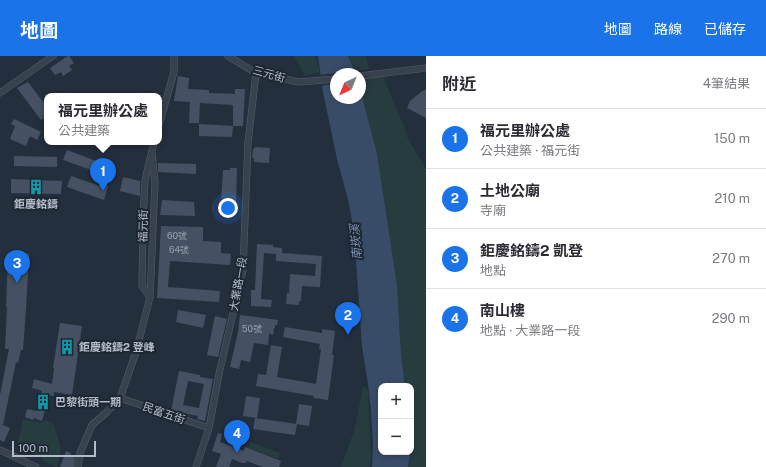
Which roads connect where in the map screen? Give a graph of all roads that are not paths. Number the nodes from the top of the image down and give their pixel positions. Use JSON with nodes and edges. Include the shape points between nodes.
{"nodes":[{"id":1,"x":53,"y":56,"type":"edge"},
{"id":2,"x":174,"y":56,"type":"edge"},
{"id":3,"x":228,"y":56,"type":"edge"},
{"id":4,"x":426,"y":68,"type":"edge"},
{"id":5,"x":256,"y":72,"type":"junction"},
{"id":6,"x":366,"y":75,"type":"edge"},
{"id":7,"x":330,"y":80,"type":"edge"},
{"id":8,"x":0,"y":93,"type":"edge"},
{"id":9,"x":162,"y":114,"type":"edge"},
{"id":10,"x":153,"y":145,"type":"edge"},
{"id":11,"x":152,"y":153,"type":"junction"},
{"id":12,"x":150,"y":297,"type":"junction"},
{"id":13,"x":120,"y":398,"type":"junction"},
{"id":14,"x":209,"y":428,"type":"junction"},
{"id":15,"x":0,"y":450,"type":"edge"},
{"id":16,"x":36,"y":467,"type":"edge"},
{"id":17,"x":78,"y":467,"type":"edge"},
{"id":18,"x":196,"y":467,"type":"edge"}],
"edges":[{"from":1,"to":8,"type":"street"},
{"from":2,"to":9,"type":"street","via":[[174,72]]},
{"from":3,"to":5,"type":"street","name":"三元街"},
{"from":4,"to":6,"type":"street"},
{"from":5,"to":7,"type":"street","name":"三元街","via":[[299,82]]},
{"from":5,"to":14,"type":"street","name":"大業路一段","via":[[248,143],[243,270]]},
{"from":10,"to":11,"type":"street","name":"福元街"},
{"from":11,"to":12,"type":"street","name":"福元街","via":[[155,183]]},
{"from":11,"to":12,"type":"street","name":"福元街","via":[[144,180],[142,286]]},
{"from":12,"to":13,"type":"street","name":"福元街","via":[[136,352]]},
{"from":13,"to":14,"type":"street","name":"民富五街"},
{"from":13,"to":17,"type":"street","name":"福元街","via":[[92,425],[80,454]]},
{"from":14,"to":18,"type":"street","name":"大業路一段"},
{"from":15,"to":16,"type":"street"}]}
